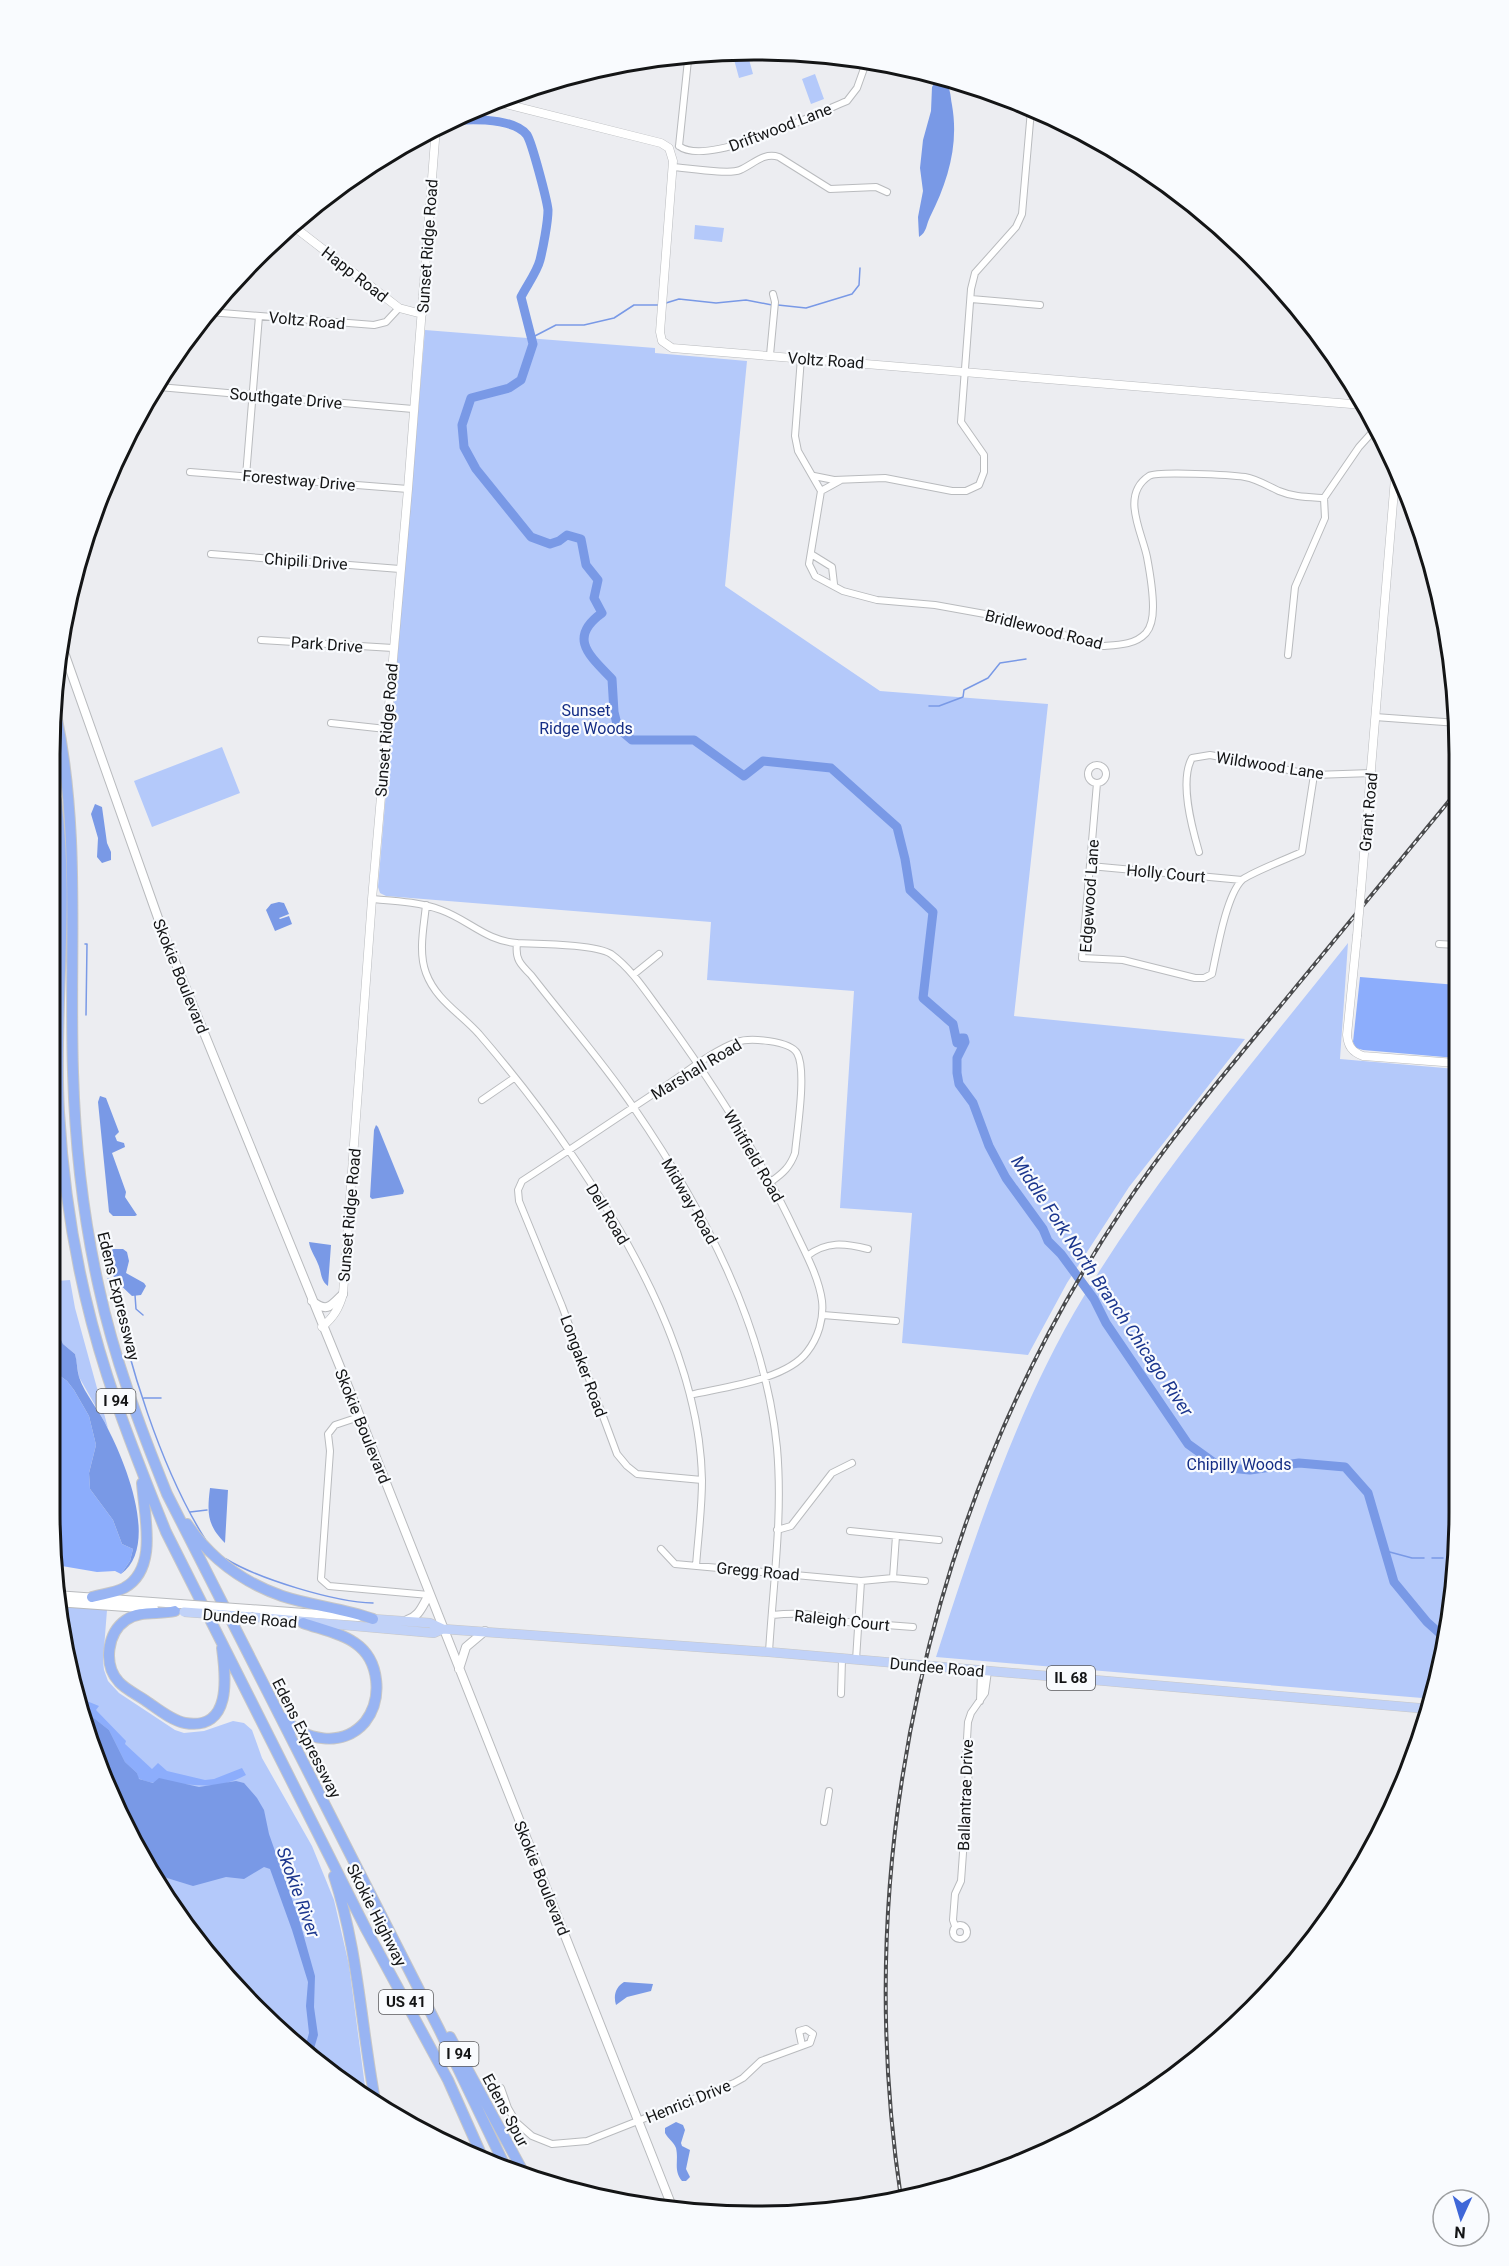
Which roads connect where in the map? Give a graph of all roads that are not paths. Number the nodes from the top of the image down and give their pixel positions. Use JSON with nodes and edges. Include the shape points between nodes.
{"nodes":[{"id":1,"x":688,"y":63,"type":"edge"},
{"id":2,"x":864,"y":69,"type":"edge"},
{"id":3,"x":510,"y":105,"type":"edge"},
{"id":4,"x":1030,"y":118,"type":"edge"},
{"id":5,"x":435,"y":138,"type":"edge"},
{"id":6,"x":679,"y":146,"type":"junction"},
{"id":7,"x":670,"y":150,"type":"junction"},
{"id":8,"x":673,"y":166,"type":"junction"},
{"id":9,"x":887,"y":192,"type":"dead end"},
{"id":10,"x":299,"y":231,"type":"edge"},
{"id":11,"x":773,"y":294,"type":"dead end"},
{"id":12,"x":970,"y":299,"type":"junction"},
{"id":13,"x":1040,"y":305,"type":"dead end"},
{"id":14,"x":399,"y":308,"type":"junction"},
{"id":15,"x":219,"y":313,"type":"edge"},
{"id":16,"x":422,"y":314,"type":"junction"},
{"id":17,"x":259,"y":316,"type":"junction"},
{"id":18,"x":770,"y":355,"type":"junction"},
{"id":19,"x":801,"y":358,"type":"junction"},
{"id":20,"x":964,"y":371,"type":"junction"},
{"id":21,"x":165,"y":388,"type":"edge"},
{"id":22,"x":253,"y":395,"type":"junction"},
{"id":23,"x":1354,"y":404,"type":"edge"},
{"id":24,"x":413,"y":409,"type":"junction"},
{"id":25,"x":1370,"y":434,"type":"edge"},
{"id":26,"x":190,"y":472,"type":"dead end"},
{"id":27,"x":246,"y":476,"type":"junction"},
{"id":28,"x":814,"y":476,"type":"junction"},
{"id":29,"x":842,"y":480,"type":"junction"},
{"id":30,"x":1394,"y":485,"type":"edge"},
{"id":31,"x":408,"y":489,"type":"junction"},
{"id":32,"x":821,"y":491,"type":"junction"},
{"id":33,"x":1324,"y":498,"type":"junction"},
{"id":34,"x":211,"y":554,"type":"dead end"},
{"id":35,"x":811,"y":554,"type":"junction"},
{"id":36,"x":400,"y":569,"type":"junction"},
{"id":37,"x":834,"y":584,"type":"junction"},
{"id":38,"x":261,"y":640,"type":"dead end"},
{"id":39,"x":393,"y":648,"type":"junction"},
{"id":40,"x":1288,"y":655,"type":"dead end"},
{"id":41,"x":67,"y":659,"type":"edge"},
{"id":42,"x":1375,"y":717,"type":"junction"},
{"id":43,"x":1448,"y":722,"type":"edge"},
{"id":44,"x":331,"y":723,"type":"dead end"},
{"id":45,"x":386,"y":729,"type":"junction"},
{"id":46,"x":60,"y":744,"type":"edge"},
{"id":47,"x":1372,"y":773,"type":"junction"},
{"id":48,"x":1314,"y":775,"type":"junction"},
{"id":49,"x":1097,"y":783,"type":"dead end"},
{"id":50,"x":1199,"y":852,"type":"dead end"},
{"id":51,"x":1090,"y":866,"type":"junction"},
{"id":52,"x":1242,"y":880,"type":"junction"},
{"id":53,"x":372,"y":899,"type":"junction"},
{"id":54,"x":426,"y":905,"type":"junction"},
{"id":55,"x":517,"y":943,"type":"junction"},
{"id":56,"x":1439,"y":944,"type":"dead end"},
{"id":57,"x":1449,"y":945,"type":"edge"},
{"id":58,"x":659,"y":954,"type":"dead end"},
{"id":59,"x":633,"y":975,"type":"junction"},
{"id":60,"x":1449,"y":1063,"type":"edge"},
{"id":61,"x":699,"y":1064,"type":"junction"},
{"id":62,"x":514,"y":1078,"type":"junction"},
{"id":63,"x":482,"y":1100,"type":"dead end"},
{"id":64,"x":60,"y":1106,"type":"edge"},
{"id":65,"x":633,"y":1107,"type":"junction"},
{"id":66,"x":569,"y":1151,"type":"junction"},
{"id":67,"x":772,"y":1181,"type":"junction"},
{"id":68,"x":518,"y":1190,"type":"joint"},
{"id":69,"x":868,"y":1249,"type":"dead end"},
{"id":70,"x":807,"y":1256,"type":"junction"},
{"id":71,"x":343,"y":1294,"type":"junction"},
{"id":72,"x":312,"y":1301,"type":"junction"},
{"id":73,"x":823,"y":1315,"type":"junction"},
{"id":74,"x":896,"y":1321,"type":"dead end"},
{"id":75,"x":322,"y":1327,"type":"junction"},
{"id":76,"x":765,"y":1377,"type":"junction"},
{"id":77,"x":690,"y":1395,"type":"junction"},
{"id":78,"x":360,"y":1417,"type":"junction"},
{"id":79,"x":852,"y":1463,"type":"dead end"},
{"id":80,"x":141,"y":1470,"type":"junction"},
{"id":81,"x":702,"y":1480,"type":"junction"},
{"id":82,"x":167,"y":1494,"type":"junction"},
{"id":83,"x":777,"y":1530,"type":"junction"},
{"id":84,"x":850,"y":1531,"type":"dead end"},
{"id":85,"x":896,"y":1536,"type":"junction"},
{"id":86,"x":939,"y":1540,"type":"dead end"},
{"id":87,"x":661,"y":1549,"type":"dead end"},
{"id":88,"x":696,"y":1566,"type":"junction"},
{"id":89,"x":774,"y":1572,"type":"junction"},
{"id":90,"x":893,"y":1578,"type":"junction"},
{"id":91,"x":861,"y":1581,"type":"junction"},
{"id":92,"x":924,"y":1581,"type":"dead end"},
{"id":93,"x":429,"y":1595,"type":"junction"},
{"id":94,"x":65,"y":1596,"type":"edge"},
{"id":95,"x":92,"y":1597,"type":"junction"},
{"id":96,"x":66,"y":1603,"type":"edge"},
{"id":97,"x":180,"y":1609,"type":"junction"},
{"id":98,"x":251,"y":1613,"type":"junction"},
{"id":99,"x":772,"y":1615,"type":"junction"},
{"id":100,"x":373,"y":1619,"type":"junction"},
{"id":101,"x":405,"y":1621,"type":"junction"},
{"id":102,"x":303,"y":1623,"type":"junction"},
{"id":103,"x":858,"y":1623,"type":"junction"},
{"id":104,"x":913,"y":1627,"type":"dead end"},
{"id":105,"x":443,"y":1629,"type":"junction"},
{"id":106,"x":485,"y":1631,"type":"junction"},
{"id":107,"x":220,"y":1639,"type":"junction"},
{"id":108,"x":769,"y":1652,"type":"junction"},
{"id":109,"x":842,"y":1659,"type":"junction"},
{"id":110,"x":856,"y":1660,"type":"junction"},
{"id":111,"x":459,"y":1670,"type":"junction"},
{"id":112,"x":985,"y":1671,"type":"junction"},
{"id":113,"x":841,"y":1694,"type":"dead end"},
{"id":114,"x":273,"y":1705,"type":"junction"},
{"id":115,"x":1420,"y":1708,"type":"edge"},
{"id":116,"x":829,"y":1791,"type":"dead end"},
{"id":117,"x":824,"y":1822,"type":"dead end"},
{"id":118,"x":323,"y":1842,"type":"junction"},
{"id":119,"x":955,"y":1926,"type":"dead end"},
{"id":120,"x":389,"y":1933,"type":"junction"},
{"id":121,"x":802,"y":2045,"type":"dead end"},
{"id":122,"x":501,"y":2088,"type":"dead end"},
{"id":123,"x":374,"y":2092,"type":"edge"},
{"id":124,"x":638,"y":2121,"type":"junction"},
{"id":125,"x":478,"y":2148,"type":"edge"},
{"id":126,"x":501,"y":2158,"type":"edge"},
{"id":127,"x":518,"y":2164,"type":"edge"},
{"id":128,"x":670,"y":2201,"type":"edge"}],
"edges":[{"from":1,"to":6,"type":"street"},
{"from":2,"to":6,"type":"street","name":"Driftwood Lane","via":[[847,101],[754,140],[704,152]]},
{"from":3,"to":7,"type":"street","via":[[661,143]]},
{"from":4,"to":12,"type":"street","via":[[1022,214],[1016,227],[975,273]]},
{"from":5,"to":16,"type":"street","name":"Sunset Ridge Road"},
{"from":6,"to":7,"type":"street"},
{"from":7,"to":8,"type":"street","name":"Voltz Road"},
{"from":8,"to":9,"type":"street","via":[[734,172],[772,155],[830,189],[876,188]]},
{"from":8,"to":18,"type":"street","name":"Voltz Road","via":[[662,341],[672,348]]},
{"from":10,"to":14,"type":"street","name":"Happ Road"},
{"from":11,"to":18,"type":"street"},
{"from":12,"to":13,"type":"street"},
{"from":12,"to":20,"type":"street"},
{"from":14,"to":16,"type":"street","name":"Happ Road"},
{"from":14,"to":17,"type":"street","name":"Voltz Road","via":[[386,322],[374,325]]},
{"from":15,"to":17,"type":"street","name":"Voltz Road"},
{"from":16,"to":24,"type":"street","name":"Sunset Ridge Road"},
{"from":17,"to":22,"type":"street"},
{"from":18,"to":19,"type":"street","name":"Voltz Road"},
{"from":19,"to":20,"type":"street","name":"Voltz Road"},
{"from":19,"to":28,"type":"street","via":[[795,436],[798,452]]},
{"from":20,"to":23,"type":"street","name":"Voltz Road"},
{"from":20,"to":29,"type":"street","via":[[961,422],[984,455],[979,485],[966,491],[885,478]]},
{"from":21,"to":22,"type":"street","name":"Southgate Drive"},
{"from":22,"to":24,"type":"street","name":"Southgate Drive"},
{"from":22,"to":27,"type":"street"},
{"from":24,"to":31,"type":"street","name":"Sunset Ridge Road"},
{"from":25,"to":33,"type":"street"},
{"from":26,"to":27,"type":"street","name":"Forestway Drive"},
{"from":27,"to":31,"type":"street","name":"Forestway Drive"},
{"from":28,"to":29,"type":"street"},
{"from":28,"to":32,"type":"street"},
{"from":29,"to":32,"type":"street"},
{"from":30,"to":42,"type":"street","name":"Grant Road"},
{"from":31,"to":36,"type":"street","name":"Sunset Ridge Road"},
{"from":32,"to":35,"type":"street"},
{"from":33,"to":37,"type":"street","name":"Bridlewood Road","via":[[1289,494],[1246,477],[1170,472],[1148,477],[1137,490],[1135,517],[1151,580],[1151,624],[1137,640],[1119,645],[1103,646],[944,606],[877,600],[843,591]]},
{"from":33,"to":40,"type":"street","via":[[1325,518],[1295,587]]},
{"from":34,"to":36,"type":"street","name":"Chipili Drive"},
{"from":35,"to":37,"type":"street","via":[[832,567]]},
{"from":35,"to":37,"type":"street","name":"Bridlewood Road","via":[[811,571]]},
{"from":36,"to":39,"type":"street","name":"Sunset Ridge Road"},
{"from":38,"to":39,"type":"street","name":"Park Drive"},
{"from":39,"to":45,"type":"street","name":"Sunset Ridge Road"},
{"from":41,"to":72,"type":"main road","name":"Skokie Boulevard","via":[[150,897]]},
{"from":42,"to":43,"type":"street"},
{"from":42,"to":47,"type":"street","name":"Grant Road"},
{"from":44,"to":45,"type":"street"},
{"from":45,"to":53,"type":"street","name":"Sunset Ridge Road"},
{"from":46,"to":82,"type":"highway","name":"Edens Expressway","number":"I 94","via":[[72,846],[73,1062],[80,1178],[99,1290],[118,1359]]},
{"from":47,"to":48,"type":"street","name":"Wildwood Lane"},
{"from":47,"to":60,"type":"street","name":"Grant Road","bridge":true,"via":[[1347,1035],[1350,1047],[1363,1056]]},
{"from":48,"to":50,"type":"street","name":"Wildwood Lane","via":[[1210,755],[1192,758],[1188,772],[1189,811]]},
{"from":48,"to":52,"type":"street","via":[[1302,852]]},
{"from":49,"to":51,"type":"street","name":"Edgewood Lane"},
{"from":51,"to":52,"type":"street","name":"Holly Court"},
{"from":51,"to":52,"type":"street","name":"Edgewood Lane","via":[[1082,958],[1123,960],[1194,978],[1212,974],[1224,920]]},
{"from":53,"to":54,"type":"street"},
{"from":53,"to":71,"type":"street","name":"Sunset Ridge Road"},
{"from":54,"to":55,"type":"street","via":[[489,937]]},
{"from":54,"to":62,"type":"street","name":"Dell Road","via":[[425,971],[442,1000],[477,1032]]},
{"from":55,"to":59,"type":"street","name":"Whitfield Road","via":[[609,953]]},
{"from":55,"to":65,"type":"street","name":"Midway Road","via":[[519,963]]},
{"from":56,"to":57,"type":"street"},
{"from":58,"to":59,"type":"street"},
{"from":59,"to":61,"type":"street","name":"Whitfield Road"},
{"from":61,"to":65,"type":"street","name":"Marshall Road"},
{"from":61,"to":67,"type":"street","name":"Whitfield Road"},
{"from":61,"to":67,"type":"street","name":"Marshall Road","via":[[745,1039],[789,1045],[797,1052],[801,1077],[795,1153],[785,1172]]},
{"from":62,"to":63,"type":"street"},
{"from":62,"to":66,"type":"street","name":"Dell Road"},
{"from":64,"to":80,"type":"highway","name":"Edens Expressway","number":"I 94","via":[[65,1176],[91,1313],[107,1374]]},
{"from":65,"to":66,"type":"street","name":"Marshall Road"},
{"from":65,"to":76,"type":"street","name":"Midway Road","via":[[691,1197],[720,1254]]},
{"from":66,"to":68,"type":"street","name":"Marshall Road","via":[[522,1181]]},
{"from":66,"to":77,"type":"street","name":"Dell Road","via":[[635,1258],[661,1314]]},
{"from":67,"to":70,"type":"street","name":"Whitfield Road"},
{"from":68,"to":81,"type":"street","name":"Longaker Road","via":[[617,1454],[638,1474]]},
{"from":69,"to":70,"type":"street","via":[[820,1246]]},
{"from":70,"to":73,"type":"street","name":"Whitfield Road","via":[[822,1298]]},
{"from":71,"to":72,"type":"main road","via":[[328,1307],[319,1307]]},
{"from":71,"to":75,"type":"street","name":"Sunset Ridge Road","via":[[333,1318]]},
{"from":72,"to":75,"type":"main road","name":"Skokie Boulevard"},
{"from":73,"to":74,"type":"street"},
{"from":73,"to":76,"type":"street","via":[[817,1336],[798,1363]]},
{"from":75,"to":78,"type":"main road","name":"Skokie Boulevard"},
{"from":76,"to":77,"type":"street"},
{"from":76,"to":83,"type":"street","name":"Midway Road","via":[[777,1448]]},
{"from":77,"to":81,"type":"street","name":"Dell Road"},
{"from":78,"to":93,"type":"main road","name":"Skokie Boulevard"},
{"from":78,"to":93,"type":"street","via":[[335,1425],[328,1434],[321,1579],[329,1586]]},
{"from":79,"to":83,"type":"street","via":[[832,1473],[791,1526]]},
{"from":80,"to":95,"type":"highway","via":[[147,1541],[144,1566],[125,1587]]},
{"from":80,"to":107,"type":"highway","name":"Edens Expressway","number":"I 94","via":[[166,1532]]},
{"from":81,"to":88,"type":"street","name":"Dell Road"},
{"from":82,"to":100,"type":"highway","via":[[216,1560],[248,1581],[282,1596]]},
{"from":82,"to":114,"type":"highway","name":"Edens Expressway","number":"I 94"},
{"from":83,"to":89,"type":"street","name":"Midway Road"},
{"from":84,"to":85,"type":"street"},
{"from":85,"to":86,"type":"street"},
{"from":85,"to":90,"type":"street"},
{"from":87,"to":88,"type":"street","name":"Gregg Road","via":[[675,1564]]},
{"from":88,"to":89,"type":"street","name":"Gregg Road"},
{"from":89,"to":91,"type":"street","name":"Gregg Road"},
{"from":89,"to":99,"type":"street","name":"Midway Road"},
{"from":90,"to":91,"type":"street","name":"Gregg Road"},
{"from":90,"to":92,"type":"street","name":"Gregg Road"},
{"from":91,"to":103,"type":"street"},
{"from":93,"to":101,"type":"main road","via":[[419,1613]]},
{"from":93,"to":105,"type":"main road","name":"Skokie Boulevard"},
{"from":94,"to":95,"type":"main road","name":"Dundee Road"},
{"from":95,"to":97,"type":"main road","name":"Dundee Road"},
{"from":96,"to":97,"type":"main road","name":"Dundee Road"},
{"from":97,"to":98,"type":"main road","name":"Dundee Road","number":"IL 68","bridge":true},
{"from":97,"to":107,"type":"highway","via":[[144,1613],[125,1620],[114,1632],[109,1658],[118,1682],[184,1724],[201,1723],[217,1714],[225,1696]]},
{"from":98,"to":100,"type":"main road","name":"Dundee Road"},
{"from":98,"to":102,"type":"main road","name":"Dundee Road","number":"IL 68"},
{"from":99,"to":103,"type":"street","name":"Raleigh Court","via":[[824,1616]]},
{"from":99,"to":108,"type":"street","name":"Midway Road"},
{"from":100,"to":101,"type":"main road","name":"Dundee Road","number":"IL 68"},
{"from":101,"to":105,"type":"main road","name":"Dundee Road","number":"IL 68","via":[[430,1623]]},
{"from":102,"to":105,"type":"main road","name":"Dundee Road","number":"IL 68","via":[[434,1634]]},
{"from":102,"to":114,"type":"highway","via":[[356,1643],[369,1658],[376,1676],[372,1711],[351,1733],[319,1739],[301,1733]]},
{"from":103,"to":104,"type":"street","name":"Raleigh Court"},
{"from":103,"to":110,"type":"street"},
{"from":105,"to":106,"type":"main road","name":"Dundee Road","number":"IL 68"},
{"from":105,"to":111,"type":"main road","name":"Skokie Boulevard"},
{"from":106,"to":108,"type":"main road","name":"Dundee Road","number":"IL 68"},
{"from":106,"to":111,"type":"main road","via":[[466,1647]]},
{"from":107,"to":118,"type":"highway","name":"Edens Expressway","number":"I 94"},
{"from":108,"to":109,"type":"main road","name":"Dundee Road","number":"IL 68"},
{"from":109,"to":110,"type":"main road","name":"Dundee Road","number":"IL 68"},
{"from":109,"to":113,"type":"street"},
{"from":110,"to":112,"type":"main road","name":"Dundee Road","number":"IL 68"},
{"from":111,"to":124,"type":"main road","name":"Skokie Boulevard"},
{"from":112,"to":115,"type":"main road","name":"Dundee Road","number":"IL 68"},
{"from":112,"to":119,"type":"street","name":"Ballantrae Drive","via":[[985,1693],[968,1722],[969,1769]]},
{"from":114,"to":120,"type":"highway","name":"Edens Expressway","number":"I 94"},
{"from":116,"to":117,"type":"street"},
{"from":118,"to":123,"type":"highway","number":"I 94","via":[[354,1953]]},
{"from":118,"to":125,"type":"highway","name":"Skokie Highway","number":"US 41","via":[[448,2080]]},
{"from":120,"to":126,"type":"highway","name":"Skokie Highway","number":"US 41"},
{"from":120,"to":127,"type":"highway","name":"Edens Spur","number":"I 94","via":[[425,1990]]},
{"from":121,"to":124,"type":"street","name":"Henrici Drive","via":[[760,2061],[734,2084]]},
{"from":122,"to":124,"type":"street","name":"Henrici Drive","via":[[516,2122],[532,2136],[552,2144],[587,2141]]},
{"from":124,"to":128,"type":"main road","name":"Skokie Boulevard"}]}
